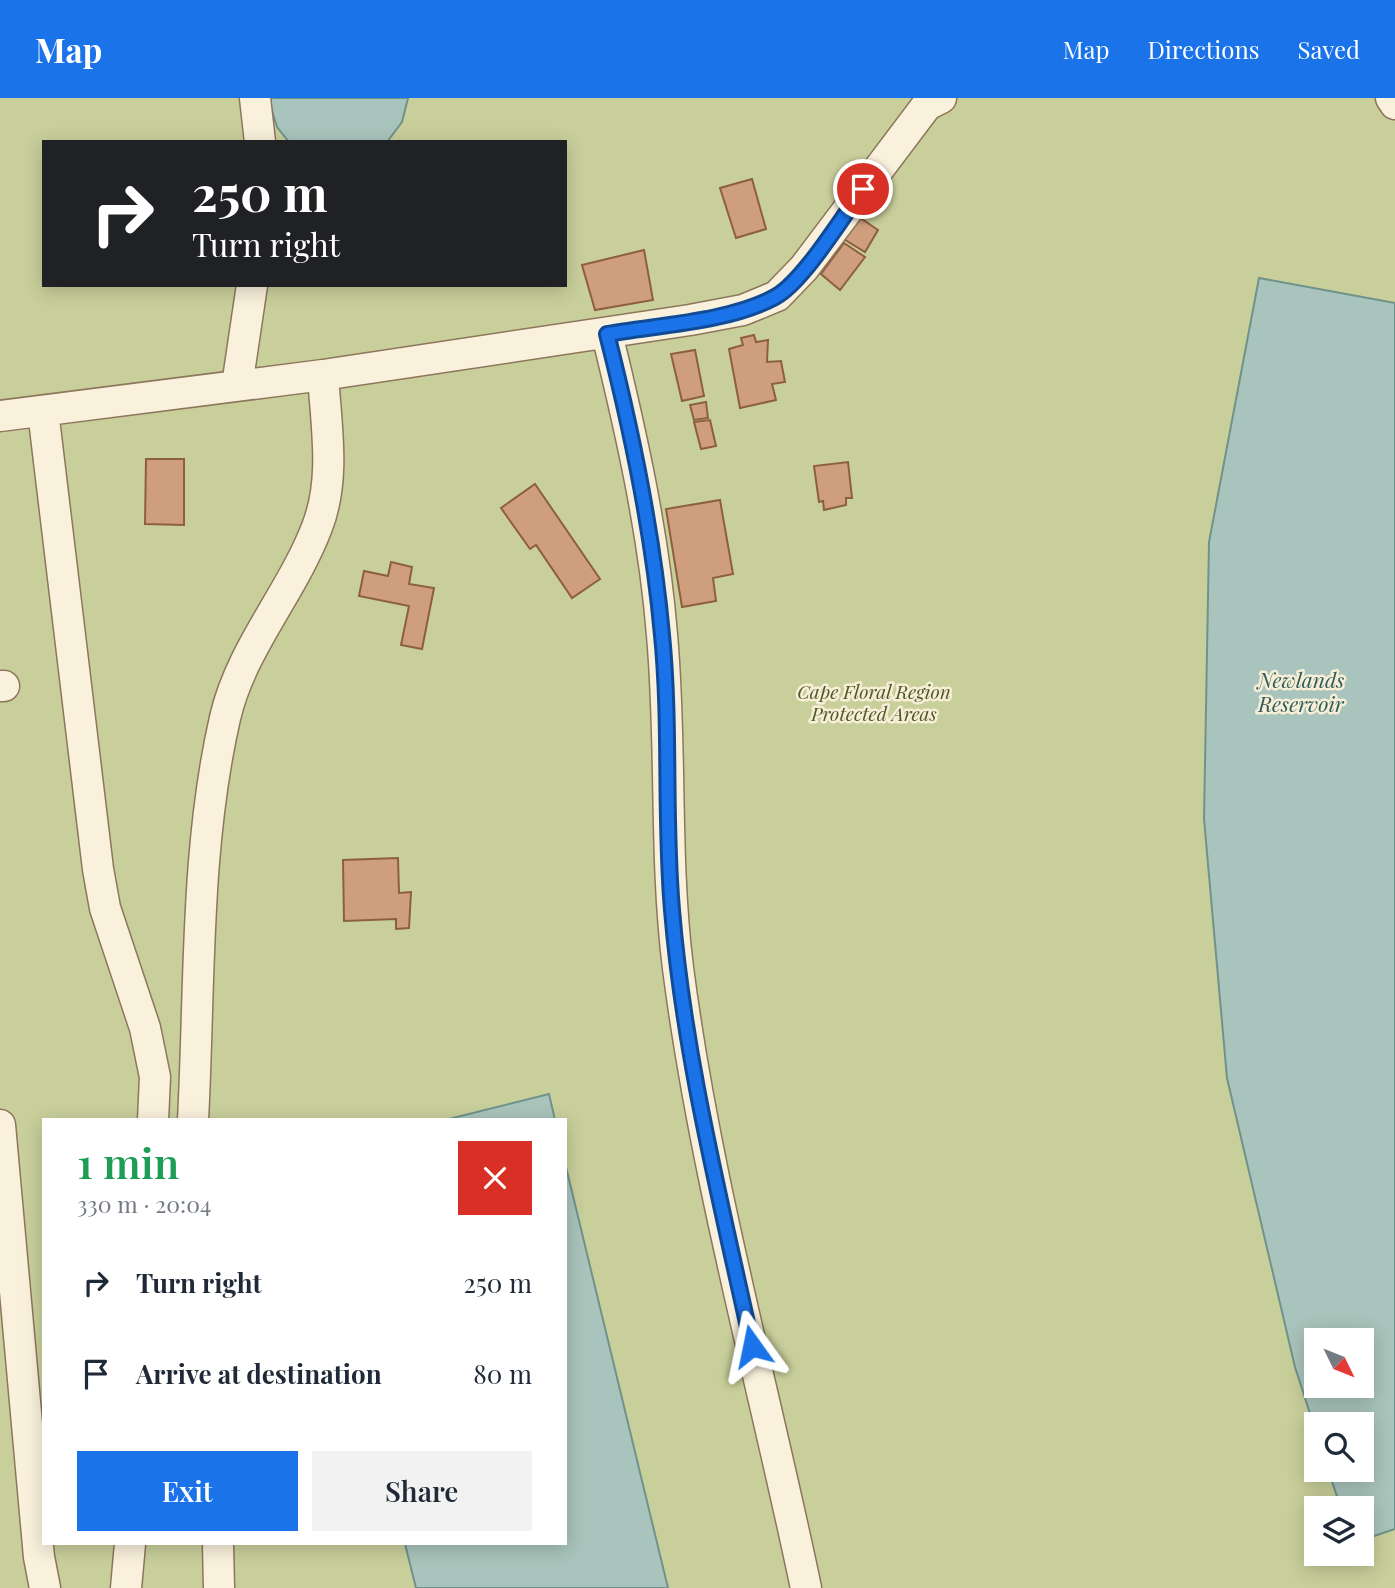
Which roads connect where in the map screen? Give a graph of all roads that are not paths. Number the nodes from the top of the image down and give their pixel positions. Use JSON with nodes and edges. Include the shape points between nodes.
{"nodes":[{"id":1,"x":255,"y":98,"type":"edge"},
{"id":2,"x":941,"y":98,"type":"edge"},
{"id":3,"x":1391,"y":98,"type":"edge"},
{"id":4,"x":1395,"y":104,"type":"edge"},
{"id":5,"x":260,"y":140,"type":"edge"},
{"id":6,"x":252,"y":287,"type":"edge"},
{"id":7,"x":607,"y":334,"type":"junction"},
{"id":8,"x":323,"y":375,"type":"junction"},
{"id":9,"x":237,"y":386,"type":"junction"},
{"id":10,"x":43,"y":411,"type":"junction"},
{"id":11,"x":0,"y":416,"type":"edge"},
{"id":12,"x":153,"y":1118,"type":"edge"},
{"id":13,"x":193,"y":1118,"type":"edge"},
{"id":14,"x":0,"y":1125,"type":"edge"},
{"id":15,"x":130,"y":1545,"type":"edge"},
{"id":16,"x":218,"y":1545,"type":"edge"},
{"id":17,"x":45,"y":1588,"type":"edge"},
{"id":18,"x":126,"y":1588,"type":"edge"},
{"id":19,"x":219,"y":1588,"type":"edge"},
{"id":20,"x":806,"y":1588,"type":"edge"}],
"edges":[{"from":1,"to":5,"type":"lane"},
{"from":2,"to":7,"type":"lane","via":[[927,104],[804,268],[777,296],[743,310]]},
{"from":3,"to":4,"type":"lane"},
{"from":6,"to":9,"type":"lane"},
{"from":7,"to":8,"type":"lane"},
{"from":7,"to":20,"type":"lane","via":[[626,411],[663,637],[671,897],[687,1030]]},
{"from":8,"to":9,"type":"lane"},
{"from":8,"to":13,"type":"lane","via":[[330,465],[318,526],[252,647],[230,704],[208,812]]},
{"from":9,"to":10,"type":"lane"},
{"from":10,"to":11,"type":"lane"},
{"from":10,"to":12,"type":"lane","via":[[98,869],[105,908],[145,1028],[155,1077]]},
{"from":14,"to":17,"type":"lane"},
{"from":15,"to":18,"type":"lane"},
{"from":16,"to":19,"type":"lane"}]}
